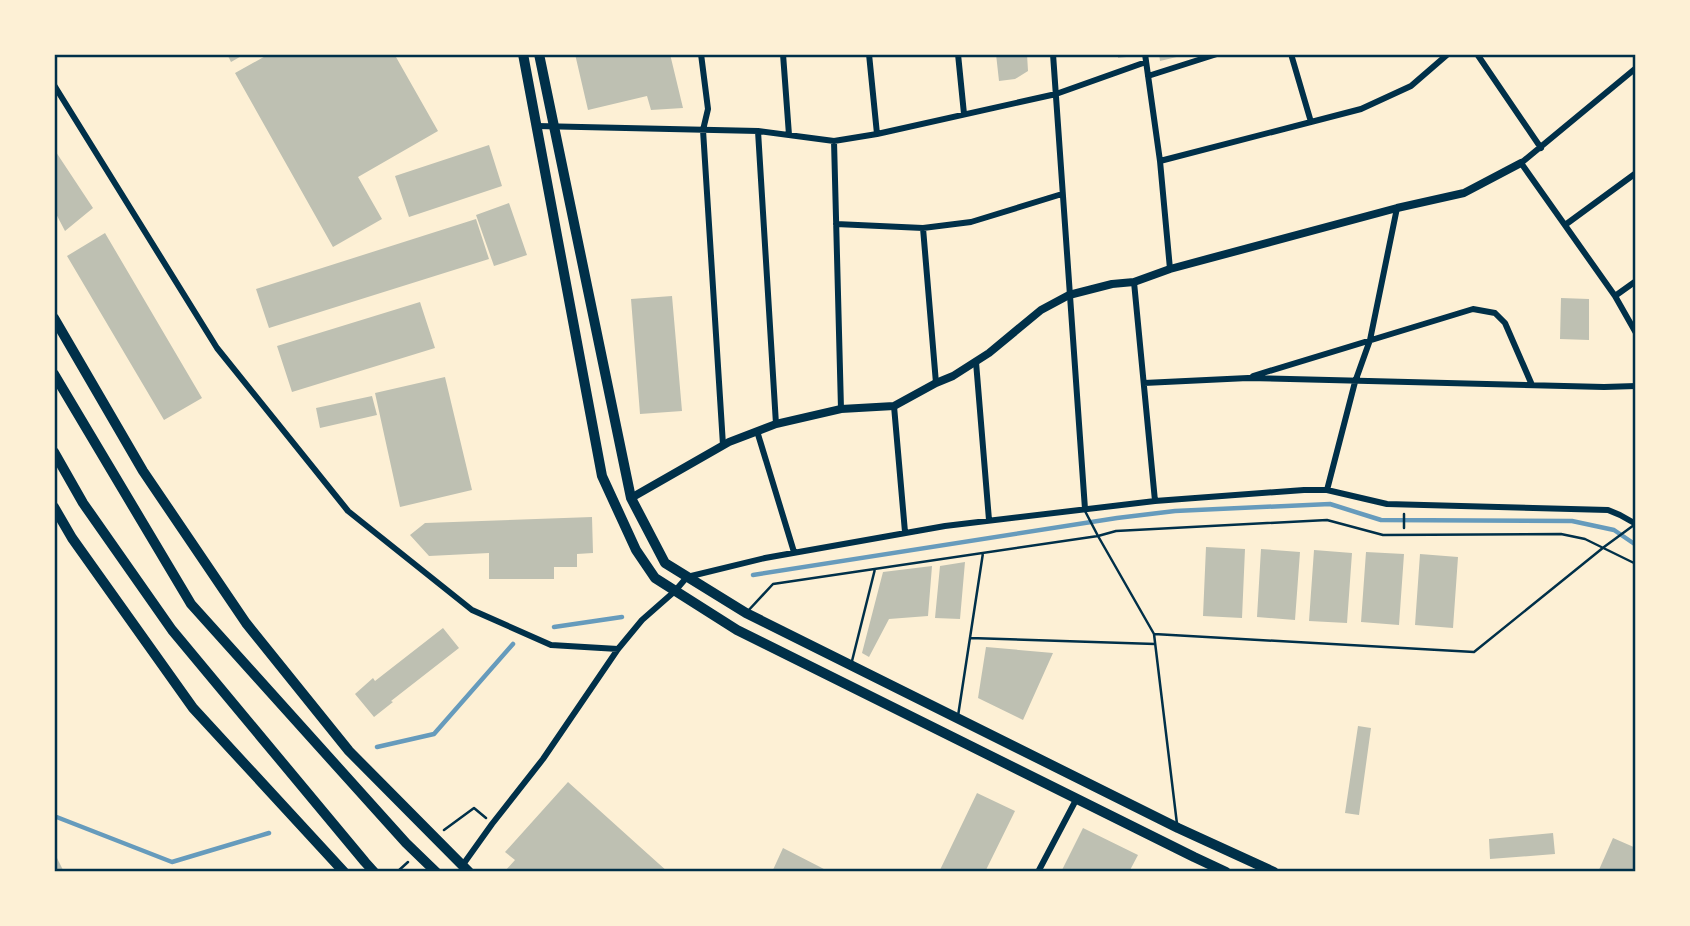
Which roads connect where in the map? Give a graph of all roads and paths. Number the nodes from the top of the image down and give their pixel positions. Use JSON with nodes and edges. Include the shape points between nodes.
{"nodes":[{"id":1,"x":523,"y":54,"type":"edge"},
{"id":2,"x":538,"y":54,"type":"edge"},
{"id":3,"x":701,"y":54,"type":"edge"},
{"id":4,"x":783,"y":54,"type":"edge"},
{"id":5,"x":869,"y":54,"type":"edge"},
{"id":6,"x":958,"y":54,"type":"edge"},
{"id":7,"x":1053,"y":54,"type":"edge"},
{"id":8,"x":1217,"y":54,"type":"edge"},
{"id":9,"x":1291,"y":54,"type":"edge"},
{"id":10,"x":1448,"y":54,"type":"edge"},
{"id":11,"x":1477,"y":54,"type":"edge"},
{"id":12,"x":1145,"y":58,"type":"edge"},
{"id":13,"x":1636,"y":68,"type":"edge"},
{"id":14,"x":1148,"y":76,"type":"junction"},
{"id":15,"x":54,"y":85,"type":"edge"},
{"id":16,"x":1056,"y":94,"type":"junction"},
{"id":17,"x":964,"y":114,"type":"junction"},
{"id":18,"x":1311,"y":122,"type":"junction"},
{"id":19,"x":537,"y":126,"type":"junction"},
{"id":20,"x":553,"y":126,"type":"junction"},
{"id":21,"x":704,"y":130,"type":"junction"},
{"id":22,"x":758,"y":131,"type":"junction"},
{"id":23,"x":877,"y":134,"type":"junction"},
{"id":24,"x":789,"y":135,"type":"junction"},
{"id":25,"x":834,"y":141,"type":"junction"},
{"id":26,"x":1541,"y":148,"type":"junction"},
{"id":27,"x":1160,"y":161,"type":"junction"},
{"id":28,"x":1521,"y":163,"type":"junction"},
{"id":29,"x":1636,"y":173,"type":"edge"},
{"id":30,"x":1062,"y":194,"type":"junction"},
{"id":31,"x":1397,"y":208,"type":"junction"},
{"id":32,"x":836,"y":224,"type":"junction"},
{"id":33,"x":1565,"y":225,"type":"junction"},
{"id":34,"x":923,"y":228,"type":"junction"},
{"id":35,"x":1170,"y":270,"type":"junction"},
{"id":36,"x":1636,"y":281,"type":"edge"},
{"id":37,"x":1134,"y":282,"type":"junction"},
{"id":38,"x":1069,"y":295,"type":"junction"},
{"id":39,"x":1615,"y":296,"type":"junction"},
{"id":40,"x":54,"y":318,"type":"edge"},
{"id":41,"x":1636,"y":333,"type":"edge"},
{"id":42,"x":1370,"y":340,"type":"junction"},
{"id":43,"x":976,"y":362,"type":"junction"},
{"id":44,"x":54,"y":374,"type":"edge"},
{"id":45,"x":1248,"y":378,"type":"junction"},
{"id":46,"x":1355,"y":382,"type":"junction"},
{"id":47,"x":936,"y":383,"type":"junction"},
{"id":48,"x":1144,"y":383,"type":"junction"},
{"id":49,"x":1532,"y":385,"type":"junction"},
{"id":50,"x":1636,"y":386,"type":"edge"},
{"id":51,"x":894,"y":406,"type":"junction"},
{"id":52,"x":841,"y":409,"type":"junction"},
{"id":53,"x":776,"y":424,"type":"junction"},
{"id":54,"x":757,"y":431,"type":"junction"},
{"id":55,"x":723,"y":445,"type":"junction"},
{"id":56,"x":54,"y":452,"type":"edge"},
{"id":57,"x":1327,"y":490,"type":"junction"},
{"id":58,"x":631,"y":498,"type":"junction"},
{"id":59,"x":1155,"y":501,"type":"junction"},
{"id":60,"x":54,"y":507,"type":"edge"},
{"id":61,"x":1086,"y":513,"type":"junction"},
{"id":62,"x":1404,"y":513,"type":"dead end"},
{"id":63,"x":989,"y":520,"type":"junction"},
{"id":64,"x":1635,"y":524,"type":"edge"},
{"id":65,"x":1404,"y":527,"type":"dead end"},
{"id":66,"x":905,"y":532,"type":"junction"},
{"id":67,"x":1098,"y":536,"type":"junction"},
{"id":68,"x":1604,"y":547,"type":"junction"},
{"id":69,"x":794,"y":552,"type":"junction"},
{"id":70,"x":983,"y":553,"type":"junction"},
{"id":71,"x":1636,"y":564,"type":"edge"},
{"id":72,"x":875,"y":569,"type":"junction"},
{"id":73,"x":687,"y":577,"type":"junction"},
{"id":74,"x":675,"y":591,"type":"junction"},
{"id":75,"x":746,"y":613,"type":"junction"},
{"id":76,"x":1154,"y":634,"type":"junction"},
{"id":77,"x":970,"y":638,"type":"junction"},
{"id":78,"x":1155,"y":644,"type":"junction"},
{"id":79,"x":618,"y":649,"type":"junction"},
{"id":80,"x":851,"y":666,"type":"junction"},
{"id":81,"x":958,"y":719,"type":"junction"},
{"id":82,"x":1077,"y":798,"type":"junction"},
{"id":83,"x":451,"y":824,"type":"dead end"},
{"id":84,"x":492,"y":824,"type":"junction"},
{"id":85,"x":1178,"y":828,"type":"junction"},
{"id":86,"x":465,"y":869,"type":"edge"},
{"id":87,"x":344,"y":872,"type":"edge"},
{"id":88,"x":374,"y":872,"type":"edge"},
{"id":89,"x":436,"y":872,"type":"edge"},
{"id":90,"x":1038,"y":872,"type":"edge"},
{"id":91,"x":1226,"y":872,"type":"edge"},
{"id":92,"x":1274,"y":872,"type":"edge"}],
"edges":[{"from":1,"to":19,"type":"main road"},
{"from":2,"to":20,"type":"main road"},
{"from":3,"to":21,"type":"street","via":[[708,108]]},
{"from":4,"to":24,"type":"street"},
{"from":5,"to":23,"type":"street"},
{"from":6,"to":17,"type":"street"},
{"from":7,"to":16,"type":"street"},
{"from":8,"to":14,"type":"street"},
{"from":9,"to":18,"type":"street"},
{"from":10,"to":18,"type":"street","via":[[1411,86],[1361,109]]},
{"from":11,"to":26,"type":"street"},
{"from":12,"to":14,"type":"street"},
{"from":12,"to":16,"type":"street"},
{"from":13,"to":26,"type":"street"},
{"from":14,"to":27,"type":"street"},
{"from":15,"to":79,"type":"street","via":[[216,348],[348,511],[472,610],[551,645]]},
{"from":16,"to":17,"type":"street"},
{"from":16,"to":30,"type":"street"},
{"from":17,"to":23,"type":"street"},
{"from":18,"to":27,"type":"street"},
{"from":19,"to":20,"type":"street"},
{"from":19,"to":74,"type":"main road","via":[[602,476],[636,550],[655,578]]},
{"from":20,"to":21,"type":"street"},
{"from":20,"to":58,"type":"main road"},
{"from":21,"to":22,"type":"street"},
{"from":21,"to":55,"type":"street"},
{"from":22,"to":24,"type":"street"},
{"from":22,"to":53,"type":"street"},
{"from":23,"to":25,"type":"street"},
{"from":24,"to":25,"type":"street"},
{"from":25,"to":32,"type":"street"},
{"from":26,"to":28,"type":"street"},
{"from":27,"to":35,"type":"street"},
{"from":28,"to":31,"type":"street","via":[[1464,193]]},
{"from":28,"to":33,"type":"street"},
{"from":29,"to":33,"type":"street"},
{"from":30,"to":34,"type":"street","via":[[971,222]]},
{"from":30,"to":38,"type":"street"},
{"from":31,"to":35,"type":"street"},
{"from":31,"to":42,"type":"street"},
{"from":32,"to":34,"type":"street"},
{"from":32,"to":52,"type":"street"},
{"from":33,"to":39,"type":"street"},
{"from":34,"to":47,"type":"street"},
{"from":35,"to":37,"type":"street"},
{"from":36,"to":39,"type":"street"},
{"from":37,"to":38,"type":"street"},
{"from":37,"to":48,"type":"street"},
{"from":38,"to":43,"type":"street","via":[[1041,310]]},
{"from":38,"to":61,"type":"street"},
{"from":39,"to":41,"type":"street"},
{"from":40,"to":86,"type":"main road","via":[[143,471],[246,623],[349,751]]},
{"from":42,"to":45,"type":"street"},
{"from":42,"to":46,"type":"street"},
{"from":42,"to":49,"type":"street","via":[[1473,309],[1495,313],[1505,323]]},
{"from":43,"to":47,"type":"street"},
{"from":43,"to":63,"type":"street"},
{"from":44,"to":89,"type":"highway","via":[[191,604]]},
{"from":45,"to":46,"type":"street"},
{"from":45,"to":48,"type":"street"},
{"from":46,"to":49,"type":"street"},
{"from":46,"to":57,"type":"street"},
{"from":47,"to":51,"type":"street"},
{"from":48,"to":59,"type":"street"},
{"from":49,"to":50,"type":"street"},
{"from":51,"to":52,"type":"street"},
{"from":51,"to":66,"type":"street"},
{"from":52,"to":53,"type":"street"},
{"from":53,"to":54,"type":"street"},
{"from":54,"to":55,"type":"street"},
{"from":54,"to":69,"type":"street"},
{"from":55,"to":58,"type":"street"},
{"from":56,"to":88,"type":"highway","via":[[83,503],[172,630]]},
{"from":57,"to":59,"type":"street"},
{"from":57,"to":64,"type":"street","via":[[1387,504],[1608,510]]},
{"from":58,"to":73,"type":"main road","via":[[665,563]]},
{"from":59,"to":61,"type":"street"},
{"from":60,"to":87,"type":"main road","via":[[193,708]]},
{"from":61,"to":63,"type":"street"},
{"from":61,"to":67,"type":"lane"},
{"from":62,"to":65,"type":"path"},
{"from":63,"to":66,"type":"street"},
{"from":64,"to":68,"type":"lane"},
{"from":66,"to":69,"type":"street"},
{"from":67,"to":68,"type":"lane","via":[[1116,531],[1326,520],[1383,535],[1561,534]]},
{"from":67,"to":70,"type":"lane"},
{"from":67,"to":76,"type":"lane"},
{"from":68,"to":71,"type":"lane"},
{"from":68,"to":76,"type":"lane","via":[[1474,652]]},
{"from":69,"to":73,"type":"street"},
{"from":70,"to":72,"type":"lane"},
{"from":70,"to":77,"type":"lane"},
{"from":72,"to":75,"type":"lane","via":[[773,584]]},
{"from":72,"to":80,"type":"lane"},
{"from":73,"to":74,"type":"street"},
{"from":73,"to":75,"type":"main road"},
{"from":74,"to":79,"type":"street"},
{"from":74,"to":82,"type":"main road","via":[[737,630]]},
{"from":75,"to":80,"type":"main road"},
{"from":76,"to":78,"type":"lane"},
{"from":77,"to":78,"type":"lane"},
{"from":77,"to":81,"type":"lane"},
{"from":78,"to":85,"type":"lane"},
{"from":79,"to":84,"type":"street"},
{"from":80,"to":81,"type":"main road"},
{"from":81,"to":85,"type":"main road"},
{"from":82,"to":90,"type":"street"},
{"from":82,"to":91,"type":"main road"},
{"from":83,"to":84,"type":"path","via":[[474,808]]},
{"from":84,"to":86,"type":"street"},
{"from":85,"to":92,"type":"main road"}]}
